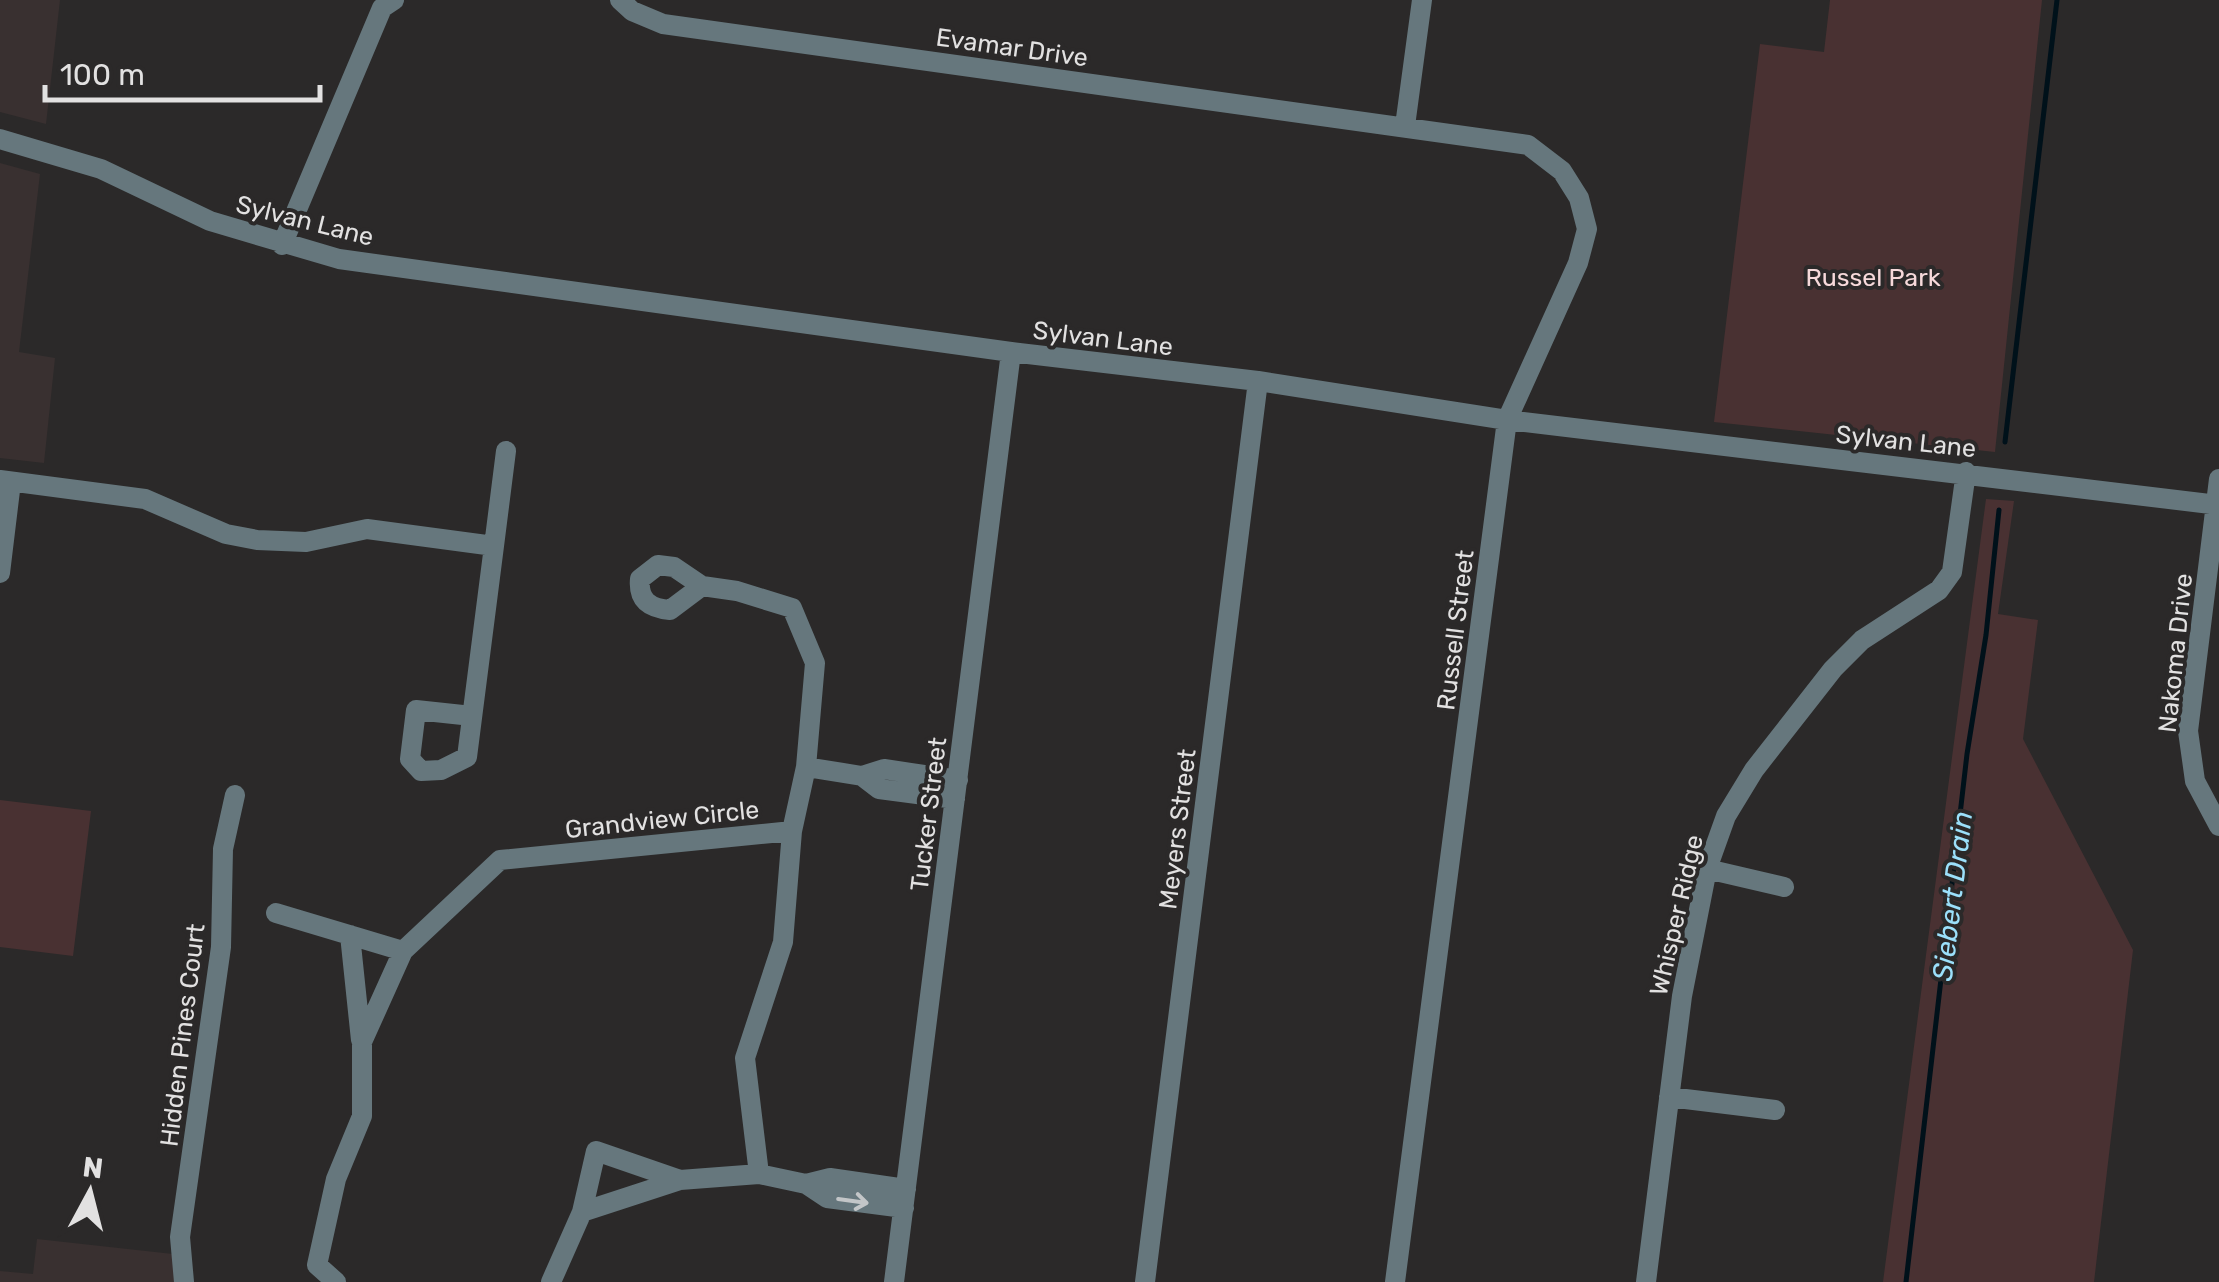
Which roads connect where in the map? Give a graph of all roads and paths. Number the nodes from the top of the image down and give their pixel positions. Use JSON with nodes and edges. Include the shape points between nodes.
{"nodes":[{"id":1,"x":620,"y":0,"type":"edge"},
{"id":2,"x":1422,"y":0,"type":"edge"},
{"id":3,"x":382,"y":2,"type":"edge"},
{"id":4,"x":1405,"y":126,"type":"junction"},
{"id":5,"x":0,"y":140,"type":"edge"},
{"id":6,"x":282,"y":245,"type":"junction"},
{"id":7,"x":1012,"y":352,"type":"junction"},
{"id":8,"x":1258,"y":382,"type":"junction"},
{"id":9,"x":1508,"y":420,"type":"junction"},
{"id":10,"x":506,"y":451,"type":"dead end"},
{"id":11,"x":1966,"y":472,"type":"junction"},
{"id":12,"x":2219,"y":478,"type":"edge"},
{"id":13,"x":6,"y":481,"type":"edge"},
{"id":14,"x":2218,"y":504,"type":"edge"},
{"id":15,"x":494,"y":546,"type":"junction"},
{"id":16,"x":0,"y":574,"type":"edge"},
{"id":17,"x":702,"y":586,"type":"dead end"},
{"id":18,"x":472,"y":716,"type":"dead end"},
{"id":19,"x":806,"y":767,"type":"junction"},
{"id":20,"x":956,"y":789,"type":"junction"},
{"id":21,"x":234,"y":796,"type":"dead end"},
{"id":22,"x":2219,"y":826,"type":"edge"},
{"id":23,"x":792,"y":831,"type":"junction"},
{"id":24,"x":1707,"y":869,"type":"junction"},
{"id":25,"x":1784,"y":887,"type":"dead end"},
{"id":26,"x":276,"y":912,"type":"dead end"},
{"id":27,"x":350,"y":935,"type":"junction"},
{"id":28,"x":404,"y":951,"type":"junction"},
{"id":29,"x":362,"y":1042,"type":"junction"},
{"id":30,"x":1670,"y":1097,"type":"junction"},
{"id":31,"x":1775,"y":1110,"type":"dead end"},
{"id":32,"x":758,"y":1174,"type":"junction"},
{"id":33,"x":680,"y":1180,"type":"junction"},
{"id":34,"x":905,"y":1199,"type":"junction"},
{"id":35,"x":582,"y":1212,"type":"junction"},
{"id":36,"x":184,"y":1282,"type":"edge"},
{"id":37,"x":336,"y":1282,"type":"edge"},
{"id":38,"x":551,"y":1282,"type":"edge"},
{"id":39,"x":894,"y":1282,"type":"edge"},
{"id":40,"x":1144,"y":1282,"type":"edge"},
{"id":41,"x":1395,"y":1282,"type":"edge"},
{"id":42,"x":1646,"y":1282,"type":"edge"}],
"edges":[{"from":1,"to":4,"type":"street","name":"Evamar Drive","via":[[663,24]]},
{"from":2,"to":4,"type":"street"},
{"from":3,"to":6,"type":"street"},
{"from":4,"to":9,"type":"street","name":"Russell Street","via":[[1528,145],[1562,170],[1580,198],[1586,229],[1578,263]]},
{"from":5,"to":6,"type":"street","name":"Sylvan Lane","via":[[101,169],[210,221]]},
{"from":6,"to":7,"type":"street","name":"Sylvan Lane","via":[[339,260]]},
{"from":7,"to":8,"type":"street","name":"Sylvan Lane"},
{"from":7,"to":20,"type":"street","name":"Tucker Street"},
{"from":8,"to":9,"type":"street","name":"Sylvan Lane"},
{"from":8,"to":40,"type":"street","name":"Meyers Street"},
{"from":9,"to":11,"type":"street","name":"Sylvan Lane"},
{"from":9,"to":41,"type":"street","name":"Russell Street"},
{"from":10,"to":15,"type":"street"},
{"from":11,"to":14,"type":"street","name":"Sylvan Lane"},
{"from":11,"to":24,"type":"street","name":"Whisper Ridge","via":[[1952,572],[1939,590],[1862,640],[1820,684],[1754,770],[1726,816]]},
{"from":12,"to":14,"type":"street","name":"Nakoma Drive"},
{"from":13,"to":15,"type":"street","via":[[144,499],[257,540],[306,542],[367,529]]},
{"from":13,"to":16,"type":"street"},
{"from":14,"to":22,"type":"street","name":"Nakoma Drive","via":[[2188,731],[2195,780]]},
{"from":15,"to":18,"type":"street"},
{"from":17,"to":19,"type":"street","via":[[792,608],[814,663]]},
{"from":19,"to":20,"type":"street","via":[[862,776],[879,789]]},
{"from":19,"to":23,"type":"street"},
{"from":20,"to":34,"type":"street","name":"Tucker Street"},
{"from":21,"to":36,"type":"street","name":"Hidden Pines Court","via":[[224,849],[222,948],[180,1237]]},
{"from":23,"to":28,"type":"street","name":"Grandview Circle","via":[[500,860]]},
{"from":23,"to":32,"type":"street","name":"Grandview Circle","via":[[783,942],[745,1058]]},
{"from":24,"to":25,"type":"street"},
{"from":24,"to":30,"type":"street","name":"Whisper Ridge"},
{"from":26,"to":27,"type":"street"},
{"from":27,"to":28,"type":"street"},
{"from":27,"to":29,"type":"street","name":"Grandview Circle"},
{"from":28,"to":29,"type":"street","name":"Grandview Circle"},
{"from":29,"to":37,"type":"street","name":"Grandview Circle","via":[[362,1116],[336,1180],[317,1265]]},
{"from":30,"to":31,"type":"street"},
{"from":30,"to":42,"type":"street","name":"Whisper Ridge"},
{"from":32,"to":33,"type":"street"},
{"from":32,"to":34,"type":"street","via":[[806,1184],[828,1198]]},
{"from":33,"to":35,"type":"street"},
{"from":33,"to":35,"type":"street","via":[[596,1151]]},
{"from":34,"to":39,"type":"street","name":"Tucker Street"},
{"from":35,"to":38,"type":"street"}]}
